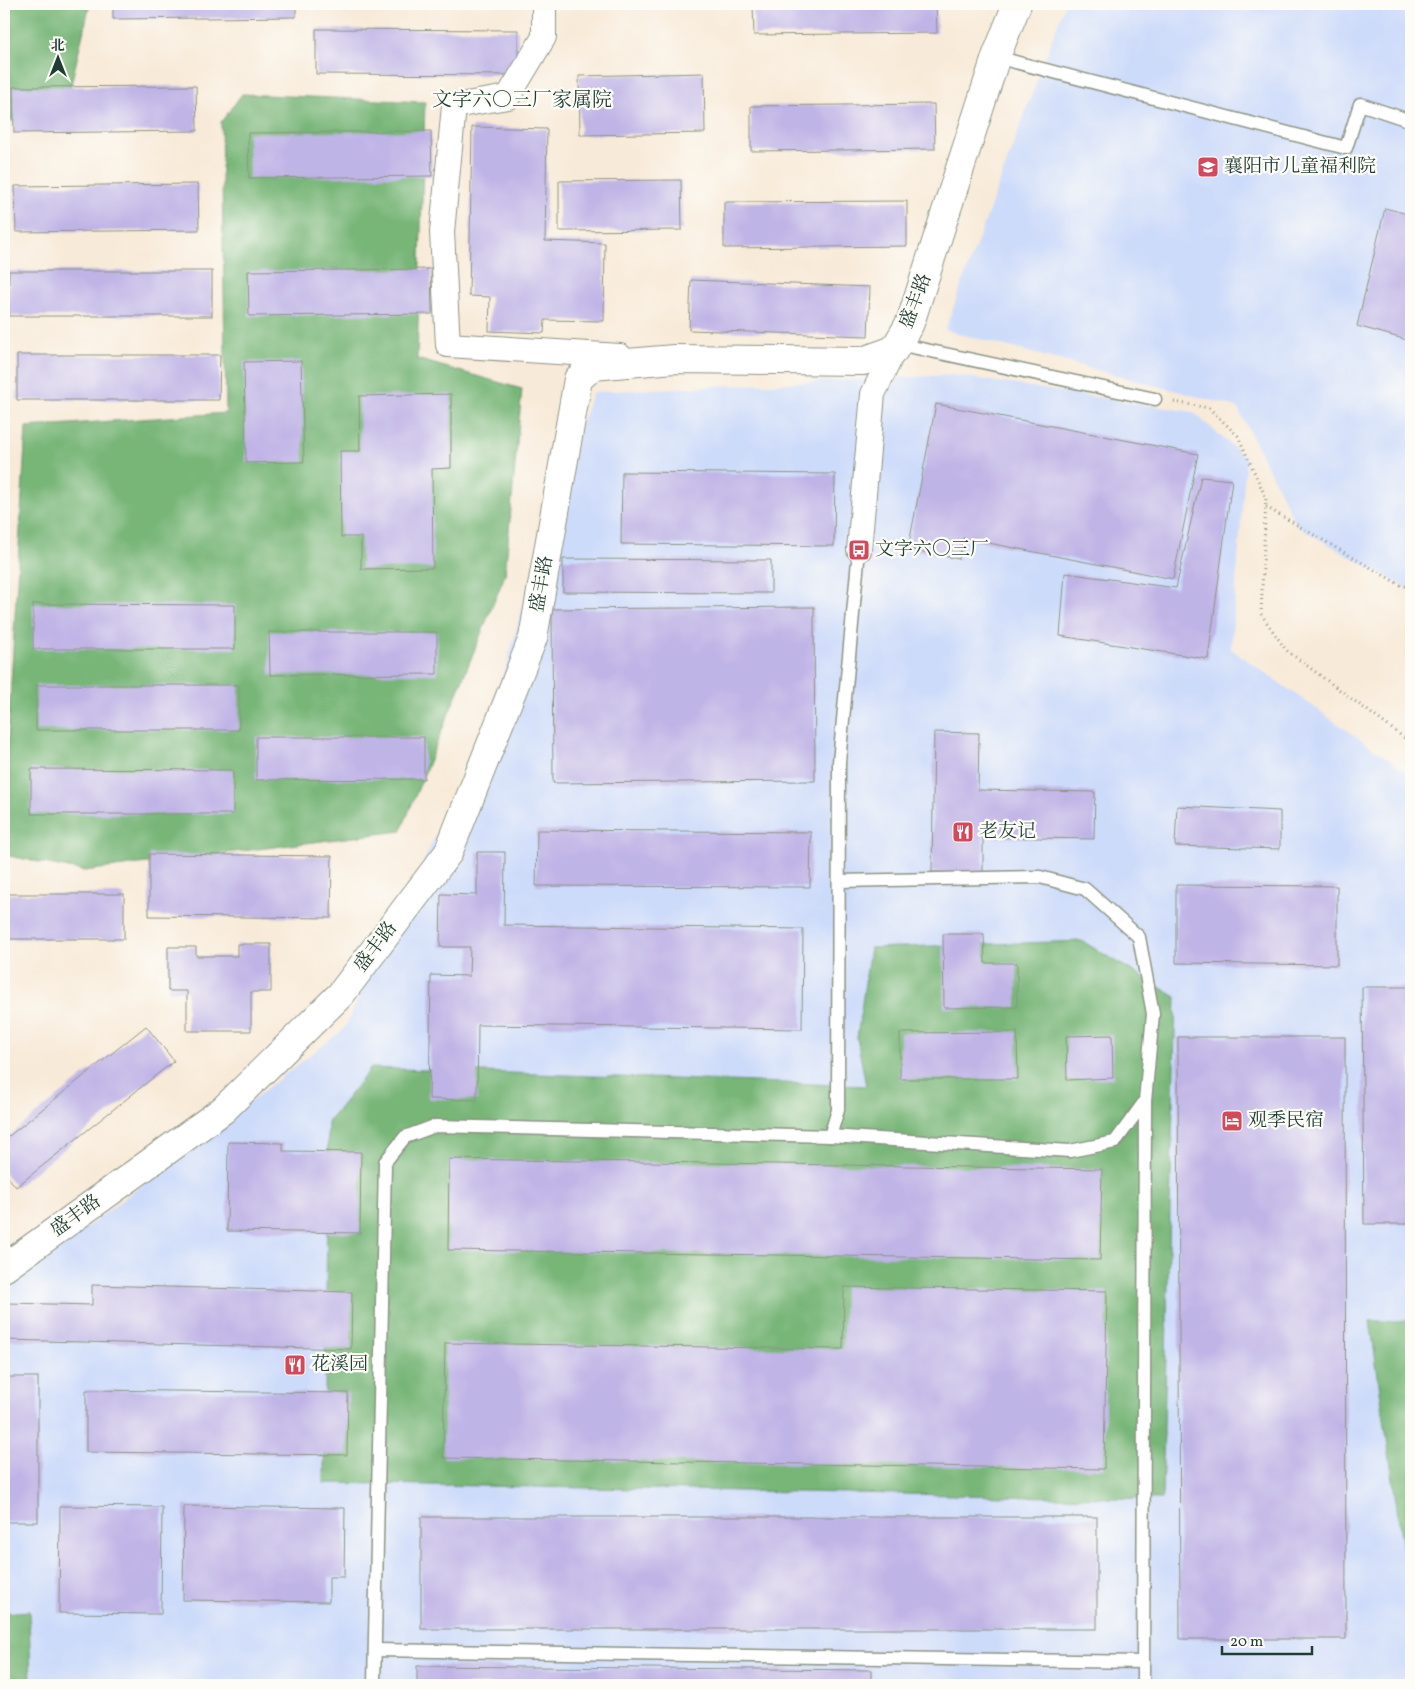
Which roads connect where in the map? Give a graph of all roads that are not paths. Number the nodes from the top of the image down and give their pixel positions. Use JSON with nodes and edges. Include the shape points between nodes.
{"nodes":[{"id":1,"x":544,"y":4,"type":"edge"},
{"id":2,"x":1017,"y":4,"type":"edge"},
{"id":3,"x":996,"y":57,"type":"junction"},
{"id":4,"x":1411,"y":121,"type":"edge"},
{"id":5,"x":896,"y":347,"type":"junction"},
{"id":6,"x":674,"y":359,"type":"junction"},
{"id":7,"x":1155,"y":399,"type":"road end"},
{"id":8,"x":859,"y":550,"type":"joint"},
{"id":9,"x":838,"y":881,"type":"junction"},
{"id":10,"x":1145,"y":1101,"type":"junction"},
{"id":11,"x":830,"y":1136,"type":"junction"},
{"id":12,"x":4,"y":1268,"type":"edge"},
{"id":13,"x":375,"y":1650,"type":"junction"},
{"id":14,"x":1143,"y":1662,"type":"junction"},
{"id":15,"x":374,"y":1685,"type":"edge"},
{"id":16,"x":1143,"y":1685,"type":"edge"}],
"edges":[{"from":1,"to":6,"type":"street","via":[[544,37],[508,97],[454,106],[442,232],[448,345]]},
{"from":2,"to":3,"type":"street","name":"盛丰路"},
{"from":3,"to":4,"type":"lane","via":[[1346,148],[1360,104]]},
{"from":3,"to":5,"type":"street","name":"盛丰路","via":[[910,323]]},
{"from":5,"to":6,"type":"street","name":"盛丰路","via":[[863,361]]},
{"from":5,"to":7,"type":"lane"},
{"from":5,"to":8,"type":"street","via":[[873,394]]},
{"from":6,"to":12,"type":"street","name":"盛丰路","via":[[593,366],[578,379],[533,638],[448,853],[340,994],[223,1110]]},
{"from":8,"to":9,"type":"lane","via":[[839,762]]},
{"from":9,"to":10,"type":"lane","via":[[1040,877],[1085,889],[1139,937],[1153,1014]]},
{"from":9,"to":11,"type":"lane","via":[[838,1110]]},
{"from":10,"to":11,"type":"lane","via":[[1115,1142],[1070,1151]]},
{"from":10,"to":14,"type":"lane"},
{"from":11,"to":13,"type":"lane","via":[[435,1126],[405,1137],[385,1162]]},
{"from":13,"to":14,"type":"lane"},
{"from":13,"to":15,"type":"lane"},
{"from":14,"to":16,"type":"lane"}]}
